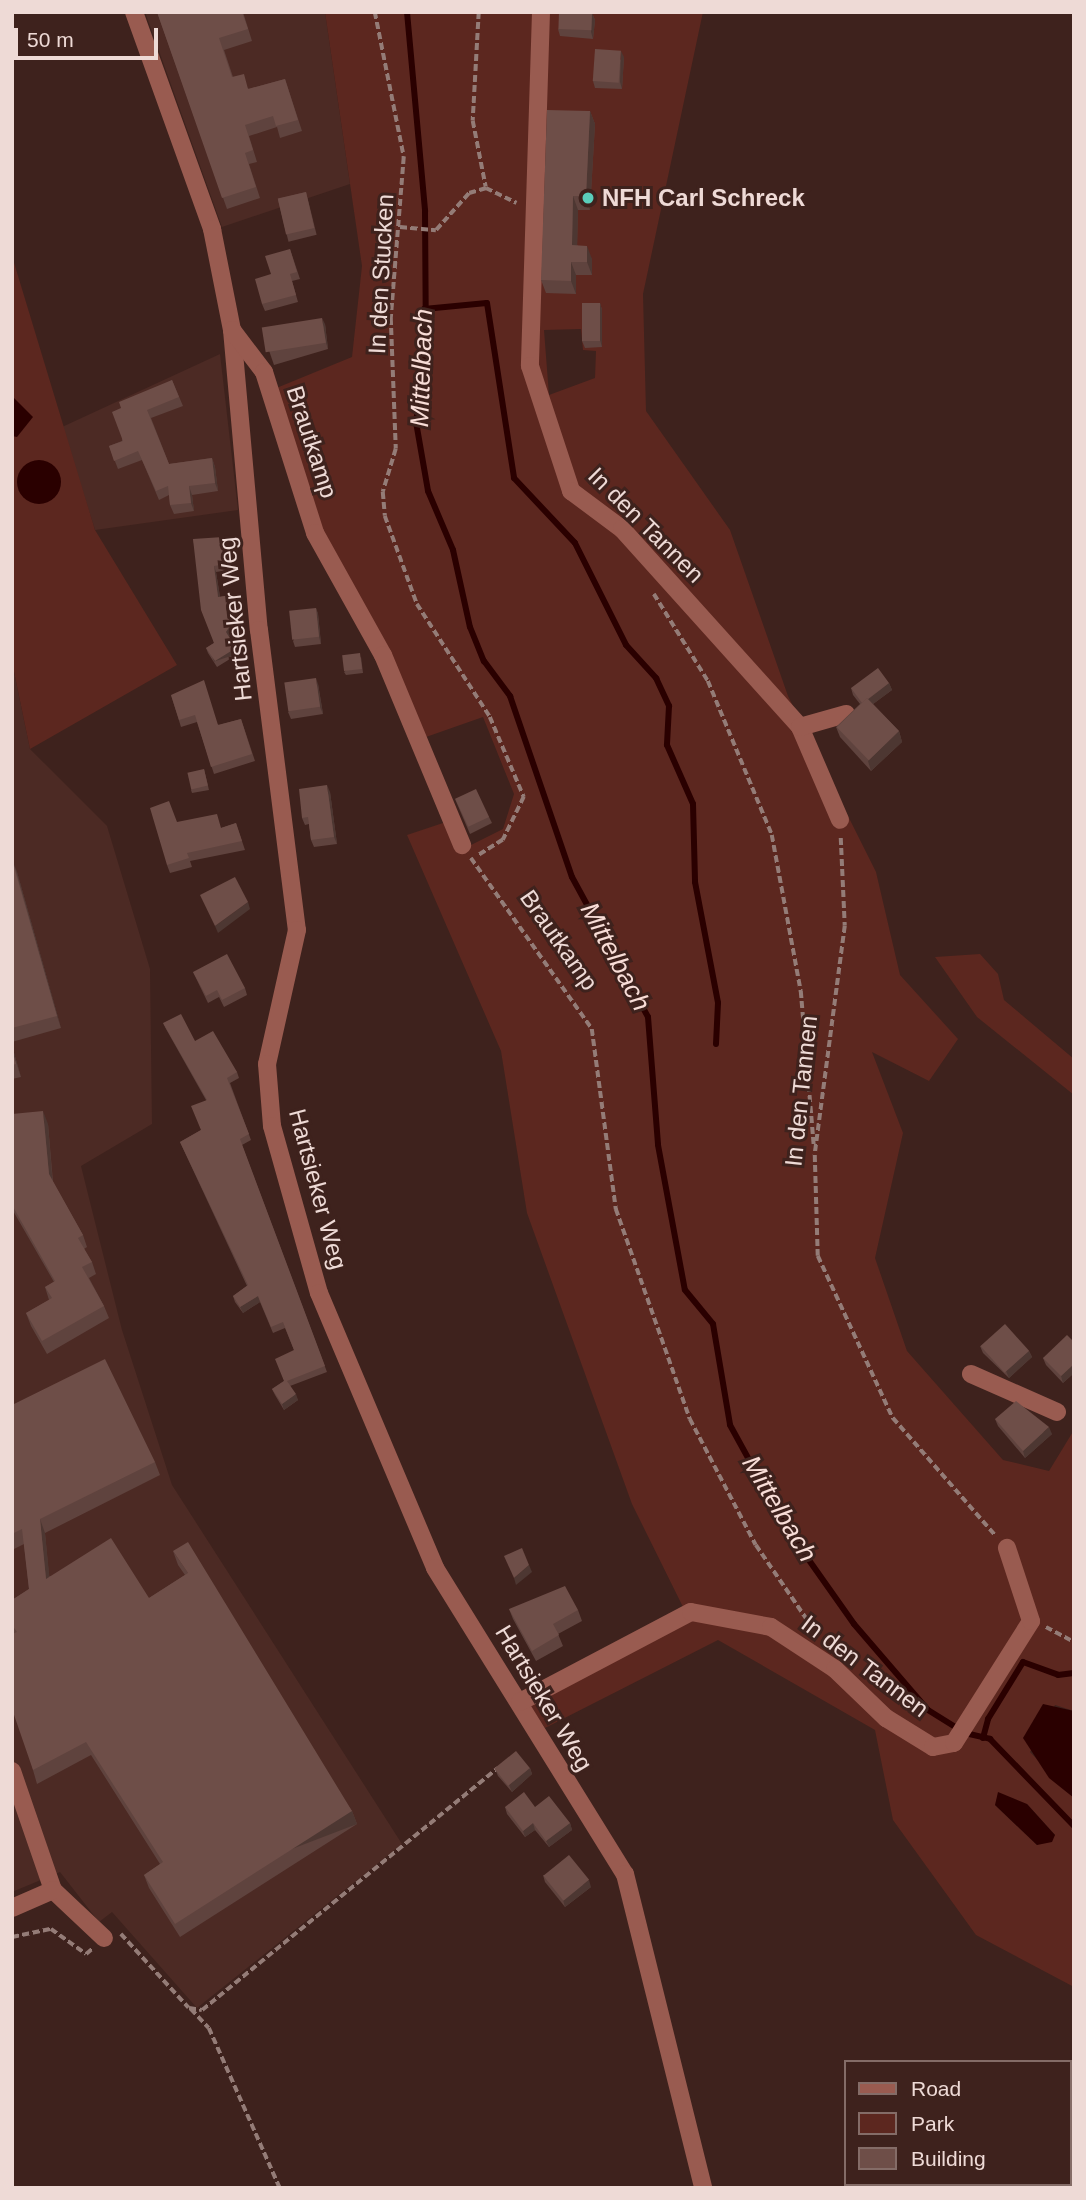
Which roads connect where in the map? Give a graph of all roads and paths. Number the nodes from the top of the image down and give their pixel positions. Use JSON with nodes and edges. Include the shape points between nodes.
{"nodes":[{"id":1,"x":134,"y":12,"type":"edge"},
{"id":2,"x":375,"y":12,"type":"edge"},
{"id":3,"x":479,"y":12,"type":"edge"},
{"id":4,"x":541,"y":12,"type":"edge"},
{"id":5,"x":486,"y":188,"type":"junction"},
{"id":6,"x":526,"y":207,"type":"dead end"},
{"id":7,"x":400,"y":227,"type":"junction"},
{"id":8,"x":232,"y":330,"type":"junction"},
{"id":9,"x":651,"y":587,"type":"dead end"},
{"id":10,"x":846,"y":714,"type":"edge"},
{"id":11,"x":800,"y":727,"type":"junction"},
{"id":12,"x":840,"y":820,"type":"joint"},
{"id":13,"x":466,"y":852,"type":"junction"},
{"id":14,"x":815,"y":1155,"type":"junction"},
{"id":15,"x":971,"y":1374,"type":"dead end"},
{"id":16,"x":1058,"y":1412,"type":"dead end"},
{"id":17,"x":1007,"y":1548,"type":"joint"},
{"id":18,"x":1031,"y":1621,"type":"junction"},
{"id":19,"x":820,"y":1638,"type":"dead end"},
{"id":20,"x":1074,"y":1642,"type":"edge"},
{"id":21,"x":520,"y":1702,"type":"junction"},
{"id":22,"x":509,"y":1759,"type":"edge"},
{"id":23,"x":12,"y":1771,"type":"edge"},
{"id":24,"x":53,"y":1890,"type":"junction"},
{"id":25,"x":12,"y":1908,"type":"edge"},
{"id":26,"x":12,"y":1937,"type":"edge"},
{"id":27,"x":104,"y":1938,"type":"junction"},
{"id":28,"x":189,"y":2007,"type":"junction"},
{"id":29,"x":280,"y":2188,"type":"edge"},
{"id":30,"x":703,"y":2188,"type":"edge"}],
"edges":[{"from":1,"to":8,"type":"street","name":"Hartsieker Weg","via":[[212,229]]},
{"from":2,"to":7,"type":"path","name":"In den Stucken","via":[[404,158]]},
{"from":3,"to":5,"type":"path","via":[[473,121]]},
{"from":4,"to":11,"type":"street","name":"In den Tannen","via":[[530,366],[571,491],[622,529]]},
{"from":5,"to":6,"type":"path"},
{"from":5,"to":7,"type":"path","via":[[469,193],[436,230]]},
{"from":7,"to":13,"type":"path","name":"In den Stucken","via":[[391,318],[396,449],[383,492],[388,528],[417,604],[490,717],[524,797],[503,840]]},
{"from":8,"to":13,"type":"street","name":"Brautkamp","via":[[264,372],[316,533],[383,655]]},
{"from":8,"to":21,"type":"street","name":"Hartsieker Weg","via":[[258,630],[297,930],[267,1064],[272,1126],[319,1293],[435,1568]]},
{"from":9,"to":14,"type":"path","via":[[709,681],[772,835],[801,991]]},
{"from":10,"to":11,"type":"street"},
{"from":11,"to":12,"type":"street","name":"In den Tannen"},
{"from":12,"to":14,"type":"path","name":"In den Tannen","via":[[845,926]]},
{"from":13,"to":19,"type":"path","name":"Brautkamp","via":[[592,1029],[616,1209],[690,1419],[756,1545]]},
{"from":14,"to":17,"type":"path","name":"In den Tannen","via":[[818,1256],[892,1418]]},
{"from":15,"to":16,"type":"street"},
{"from":17,"to":18,"type":"street"},
{"from":18,"to":20,"type":"path"},
{"from":18,"to":21,"type":"street","name":"In den Tannen","via":[[971,1723],[954,1743],[933,1747],[886,1718],[835,1669],[771,1626],[691,1612]]},
{"from":21,"to":30,"type":"street","name":"Hartsieker Weg","via":[[625,1874]]},
{"from":22,"to":28,"type":"path","via":[[202,2010]]},
{"from":23,"to":24,"type":"street"},
{"from":24,"to":25,"type":"street"},
{"from":24,"to":27,"type":"street"},
{"from":26,"to":27,"type":"path","via":[[51,1929],[86,1954]]},
{"from":27,"to":28,"type":"path","via":[[116,1928]]},
{"from":28,"to":29,"type":"path","via":[[209,2028]]}]}
